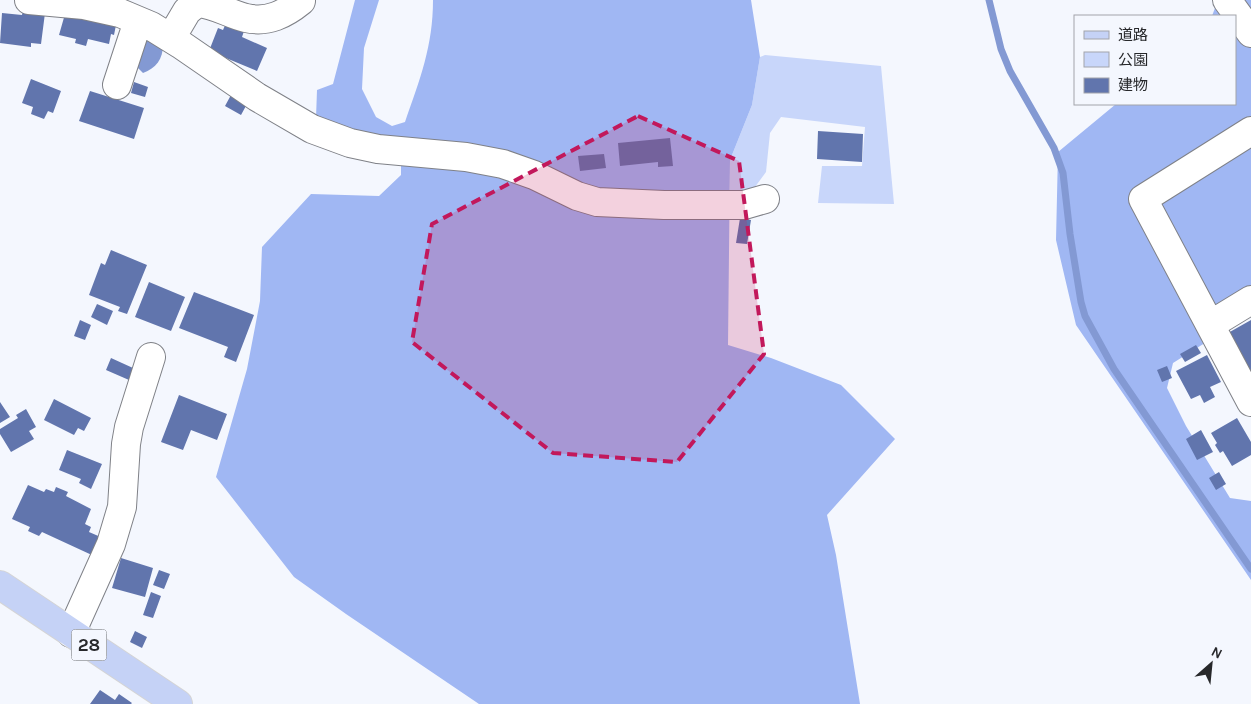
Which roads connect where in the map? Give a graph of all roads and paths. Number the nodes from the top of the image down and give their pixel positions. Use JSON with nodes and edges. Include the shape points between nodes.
{"nodes":[{"id":1,"x":29,"y":0,"type":"edge"},
{"id":2,"x":1227,"y":0,"type":"edge"},
{"id":3,"x":301,"y":1,"type":"edge"},
{"id":4,"x":138,"y":20,"type":"junction"},
{"id":5,"x":1251,"y":33,"type":"edge"},
{"id":6,"x":176,"y":41,"type":"junction"},
{"id":7,"x":117,"y":85,"type":"dead end"},
{"id":8,"x":1251,"y":131,"type":"edge"},
{"id":9,"x":765,"y":199,"type":"dead end"},
{"id":10,"x":1251,"y":300,"type":"edge"},
{"id":11,"x":1210,"y":325,"type":"junction"},
{"id":12,"x":151,"y":357,"type":"dead end"},
{"id":13,"x":1251,"y":402,"type":"edge"},
{"id":14,"x":0,"y":585,"type":"edge"},
{"id":15,"x":71,"y":633,"type":"junction"},
{"id":16,"x":178,"y":704,"type":"edge"}],
"edges":[{"from":1,"to":4,"type":"street","via":[[84,5]]},
{"from":2,"to":5,"type":"street"},
{"from":3,"to":6,"type":"street","via":[[286,13],[266,19],[247,18],[197,2],[187,12]]},
{"from":4,"to":6,"type":"street"},
{"from":4,"to":7,"type":"street"},
{"from":6,"to":9,"type":"street","via":[[257,97],[312,129],[350,143],[503,164],[597,202],[744,205]]},
{"from":8,"to":11,"type":"street","via":[[1143,199]]},
{"from":10,"to":11,"type":"street"},
{"from":11,"to":13,"type":"street"},
{"from":12,"to":15,"type":"street","via":[[126,444],[122,507],[117,526]]},
{"from":14,"to":15,"type":"main road","number":"28"},
{"from":15,"to":16,"type":"main road","number":"28"}]}
